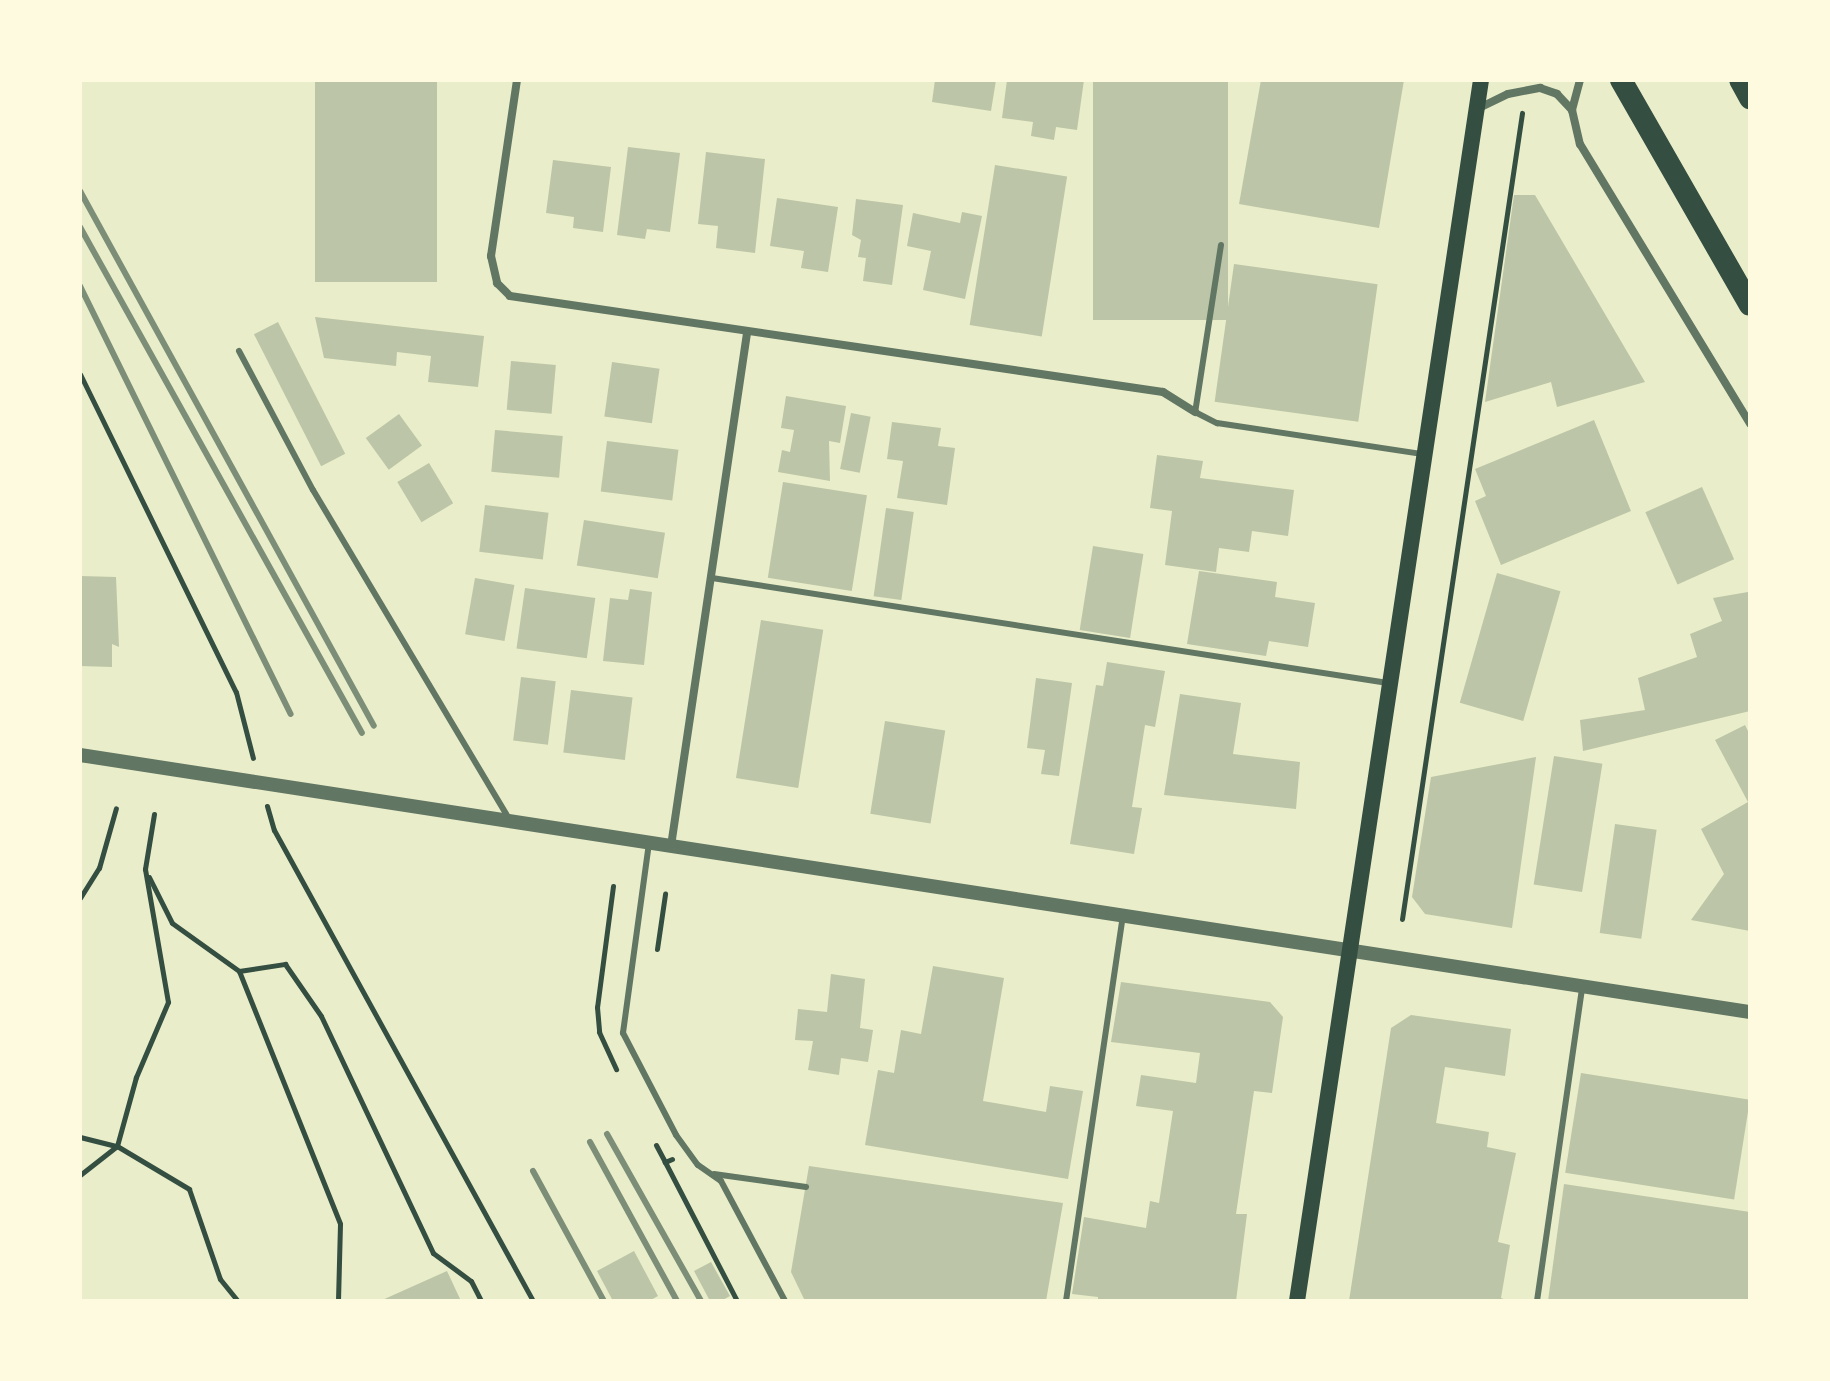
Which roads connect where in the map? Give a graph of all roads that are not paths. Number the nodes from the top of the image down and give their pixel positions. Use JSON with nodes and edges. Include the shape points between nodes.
{"nodes":[{"id":1,"x":517,"y":80,"type":"edge"},
{"id":2,"x":1481,"y":80,"type":"edge"},
{"id":3,"x":1580,"y":80,"type":"edge"},
{"id":4,"x":1621,"y":80,"type":"edge"},
{"id":5,"x":1740,"y":80,"type":"edge"},
{"id":6,"x":1750,"y":98,"type":"edge"},
{"id":7,"x":1476,"y":110,"type":"junction"},
{"id":8,"x":1572,"y":110,"type":"junction"},
{"id":9,"x":1221,"y":245,"type":"dead end"},
{"id":10,"x":1750,"y":305,"type":"edge"},
{"id":11,"x":747,"y":333,"type":"junction"},
{"id":12,"x":239,"y":351,"type":"dead end"},
{"id":13,"x":1195,"y":412,"type":"junction"},
{"id":14,"x":1750,"y":424,"type":"edge"},
{"id":15,"x":1426,"y":455,"type":"junction"},
{"id":16,"x":712,"y":578,"type":"junction"},
{"id":17,"x":1392,"y":684,"type":"junction"},
{"id":18,"x":80,"y":755,"type":"edge"},
{"id":19,"x":510,"y":820,"type":"junction"},
{"id":20,"x":649,"y":843,"type":"junction"},
{"id":21,"x":671,"y":846,"type":"junction"},
{"id":22,"x":1123,"y":916,"type":"junction"},
{"id":23,"x":1350,"y":951,"type":"junction"},
{"id":24,"x":1582,"y":986,"type":"junction"},
{"id":25,"x":1750,"y":1012,"type":"edge"},
{"id":26,"x":714,"y":1174,"type":"junction"},
{"id":27,"x":806,"y":1187,"type":"dead end"},
{"id":28,"x":785,"y":1301,"type":"edge"},
{"id":29,"x":1066,"y":1301,"type":"edge"},
{"id":30,"x":1297,"y":1301,"type":"edge"},
{"id":31,"x":1537,"y":1301,"type":"edge"}],
"edges":[{"from":1,"to":11,"type":"street","via":[[491,256],[497,283],[521,299]]},
{"from":2,"to":7,"type":"main road"},
{"from":3,"to":8,"type":"street"},
{"from":4,"to":10,"type":"highway"},
{"from":5,"to":6,"type":"highway"},
{"from":7,"to":8,"type":"street","via":[[1526,90],[1553,92]]},
{"from":7,"to":15,"type":"main road"},
{"from":8,"to":14,"type":"street","via":[[1576,134],[1593,167]]},
{"from":9,"to":13,"type":"lane"},
{"from":11,"to":13,"type":"street","via":[[1163,392]]},
{"from":11,"to":16,"type":"street"},
{"from":12,"to":19,"type":"lane","via":[[313,490]]},
{"from":13,"to":15,"type":"lane","via":[[1217,423]]},
{"from":15,"to":17,"type":"main road"},
{"from":16,"to":17,"type":"lane"},
{"from":16,"to":21,"type":"street"},
{"from":17,"to":23,"type":"main road"},
{"from":18,"to":19,"type":"street"},
{"from":19,"to":20,"type":"street"},
{"from":20,"to":21,"type":"street"},
{"from":20,"to":26,"type":"lane","via":[[623,1033],[676,1135],[698,1165]]},
{"from":21,"to":22,"type":"street"},
{"from":22,"to":23,"type":"street"},
{"from":22,"to":29,"type":"lane"},
{"from":23,"to":24,"type":"street"},
{"from":23,"to":30,"type":"main road"},
{"from":24,"to":25,"type":"street"},
{"from":24,"to":31,"type":"lane"},
{"from":26,"to":27,"type":"lane"},
{"from":26,"to":28,"type":"lane"}]}
